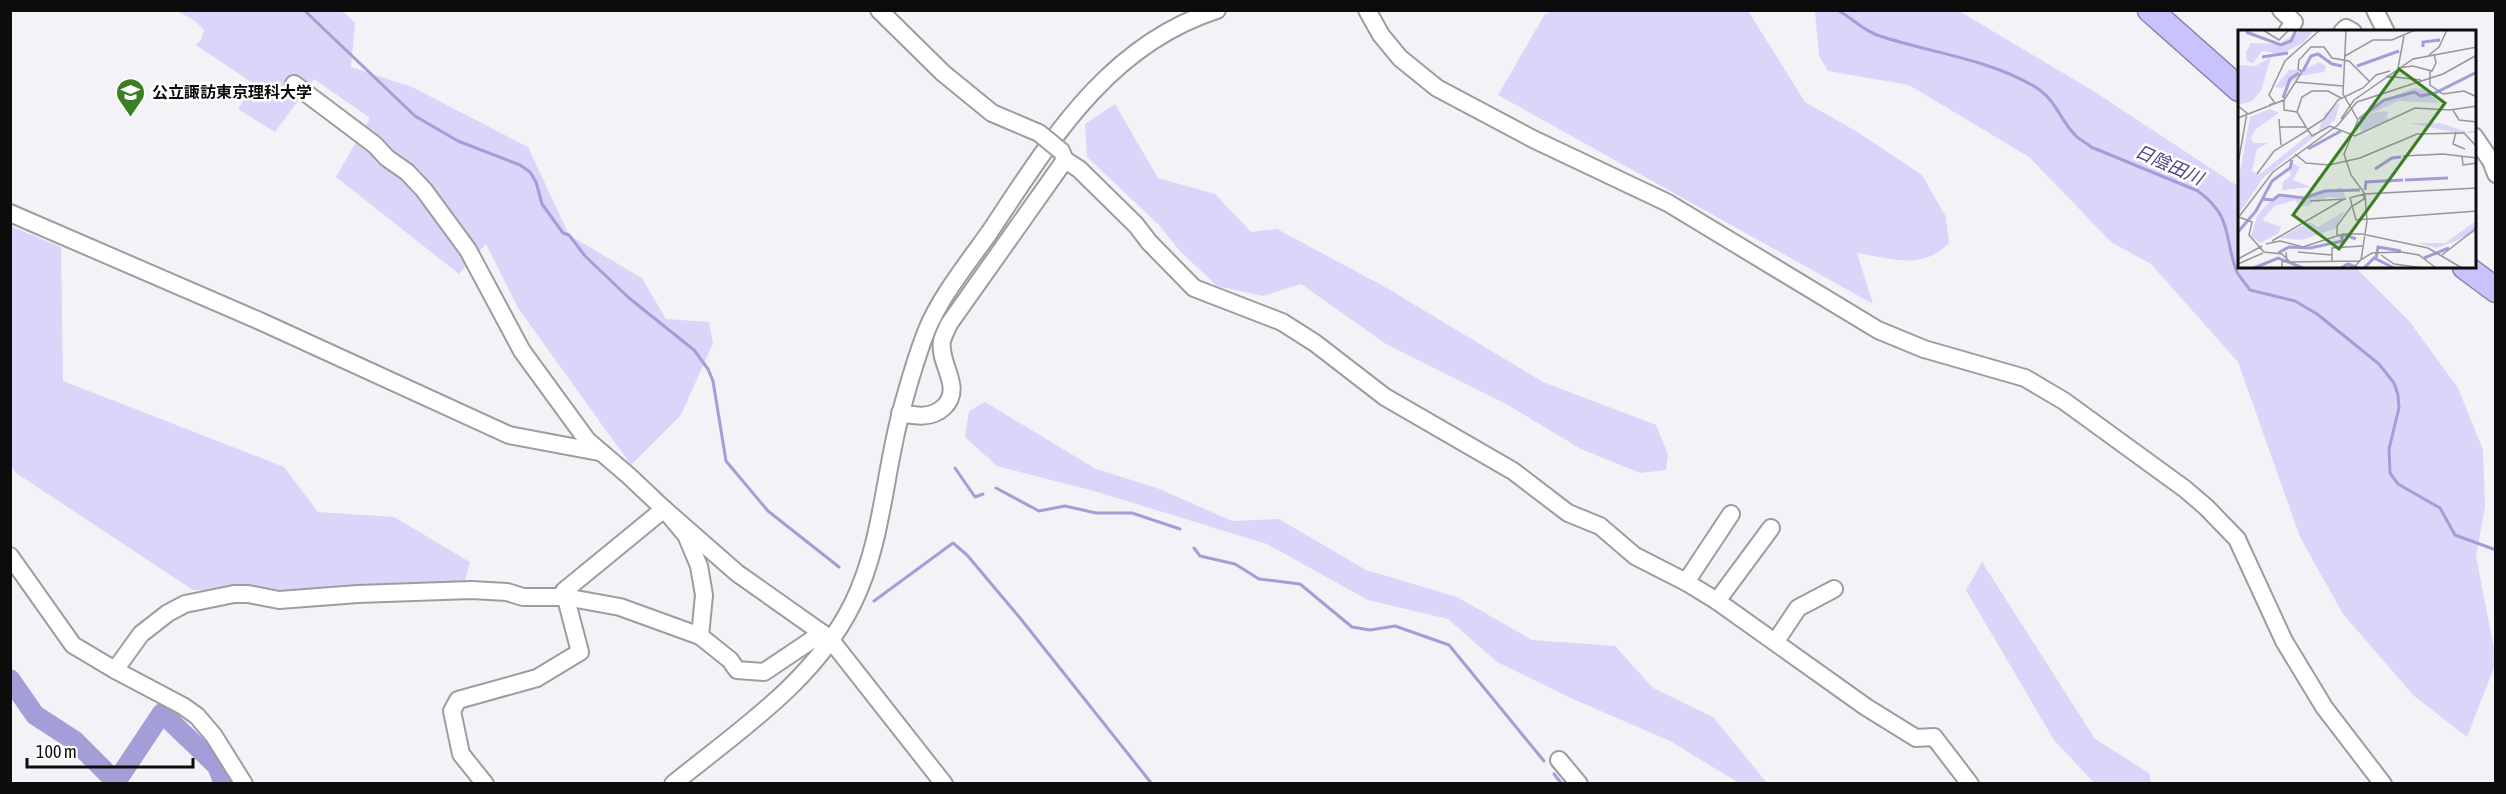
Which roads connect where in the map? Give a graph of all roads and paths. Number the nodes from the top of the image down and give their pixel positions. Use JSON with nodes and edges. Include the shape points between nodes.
{"nodes":[{"id":1,"x":879,"y":10,"type":"edge"},
{"id":2,"x":1217,"y":10,"type":"edge"},
{"id":3,"x":1367,"y":10,"type":"edge"},
{"id":4,"x":2150,"y":10,"type":"edge"},
{"id":5,"x":2281,"y":10,"type":"edge"},
{"id":6,"x":2375,"y":10,"type":"edge"},
{"id":7,"x":2288,"y":30,"type":"edge"},
{"id":8,"x":2385,"y":30,"type":"edge"},
{"id":9,"x":294,"y":84,"type":"dead end"},
{"id":10,"x":2238,"y":88,"type":"edge"},
{"id":11,"x":2476,"y":138,"type":"edge"},
{"id":12,"x":1063,"y":156,"type":"junction"},
{"id":13,"x":2496,"y":174,"type":"edge"},
{"id":14,"x":10,"y":213,"type":"edge"},
{"id":15,"x":2466,"y":268,"type":"edge"},
{"id":16,"x":2496,"y":291,"type":"edge"},
{"id":17,"x":900,"y":414,"type":"junction"},
{"id":18,"x":599,"y":452,"type":"junction"},
{"id":19,"x":663,"y":509,"type":"junction"},
{"id":20,"x":1731,"y":514,"type":"dead end"},
{"id":21,"x":1771,"y":528,"type":"dead end"},
{"id":22,"x":10,"y":556,"type":"edge"},
{"id":23,"x":1686,"y":582,"type":"junction"},
{"id":24,"x":1834,"y":589,"type":"dead end"},
{"id":25,"x":565,"y":597,"type":"junction"},
{"id":26,"x":1717,"y":601,"type":"junction"},
{"id":27,"x":700,"y":636,"type":"junction"},
{"id":28,"x":826,"y":636,"type":"junction"},
{"id":29,"x":1776,"y":641,"type":"junction"},
{"id":30,"x":115,"y":670,"type":"junction"},
{"id":31,"x":1559,"y":760,"type":"dead end"},
{"id":32,"x":244,"y":783,"type":"edge"},
{"id":33,"x":485,"y":783,"type":"edge"},
{"id":34,"x":674,"y":783,"type":"edge"},
{"id":35,"x":944,"y":783,"type":"edge"},
{"id":36,"x":1579,"y":783,"type":"edge"},
{"id":37,"x":1970,"y":783,"type":"edge"},
{"id":38,"x":2383,"y":783,"type":"edge"}],
"edges":[{"from":1,"to":12,"type":"street","bridge":true,"via":[[943,73],[992,113],[1039,134]]},
{"from":2,"to":17,"type":"street","via":[[1153,40],[1082,100],[941,305],[926,331]]},
{"from":3,"to":38,"type":"street","via":[[1400,58],[1437,88],[1533,139],[1668,202],[1878,330],[1924,349],[2025,378],[2064,401],[2185,489],[2237,540],[2284,641],[2324,707]]},
{"from":4,"to":10,"type":"highway"},
{"from":5,"to":7,"type":"street","via":[[2294,22]]},
{"from":6,"to":8,"type":"street"},
{"from":9,"to":18,"type":"street","via":[[375,145],[424,190],[468,250],[522,351]]},
{"from":11,"to":13,"type":"street"},
{"from":12,"to":17,"type":"street","via":[[949,324],[942,342],[953,390],[949,401],[924,417]]},
{"from":12,"to":23,"type":"street","via":[[1194,288],[1281,322],[1315,342],[1385,397],[1513,471],[1568,513],[1600,526],[1635,556]]},
{"from":14,"to":18,"type":"street","via":[[509,435]]},
{"from":15,"to":16,"type":"highway"},
{"from":17,"to":28,"type":"street","via":[[881,518],[867,564],[853,603]]},
{"from":18,"to":19,"type":"street"},
{"from":19,"to":25,"type":"street","via":[[564,591]]},
{"from":19,"to":27,"type":"street","via":[[686,535],[699,566],[704,595]]},
{"from":19,"to":28,"type":"street","via":[[737,573]]},
{"from":20,"to":23,"type":"street"},
{"from":21,"to":26,"type":"street"},
{"from":22,"to":30,"type":"street","via":[[73,645]]},
{"from":23,"to":26,"type":"street"},
{"from":24,"to":29,"type":"street","via":[[1798,608]]},
{"from":25,"to":27,"type":"street","via":[[620,607]]},
{"from":25,"to":30,"type":"street","via":[[523,597],[471,590],[279,600],[234,594],[186,604],[168,613],[141,634]]},
{"from":25,"to":33,"type":"street","via":[[580,652],[537,678],[458,700],[452,711],[461,754]]},
{"from":26,"to":29,"type":"street"},
{"from":27,"to":28,"type":"street","via":[[737,670],[764,672]]},
{"from":28,"to":34,"type":"street","via":[[789,690]]},
{"from":28,"to":35,"type":"street"},
{"from":29,"to":37,"type":"street","via":[[1916,738],[1934,737]]},
{"from":30,"to":32,"type":"street","via":[[197,716]]},
{"from":31,"to":36,"type":"street"}]}
